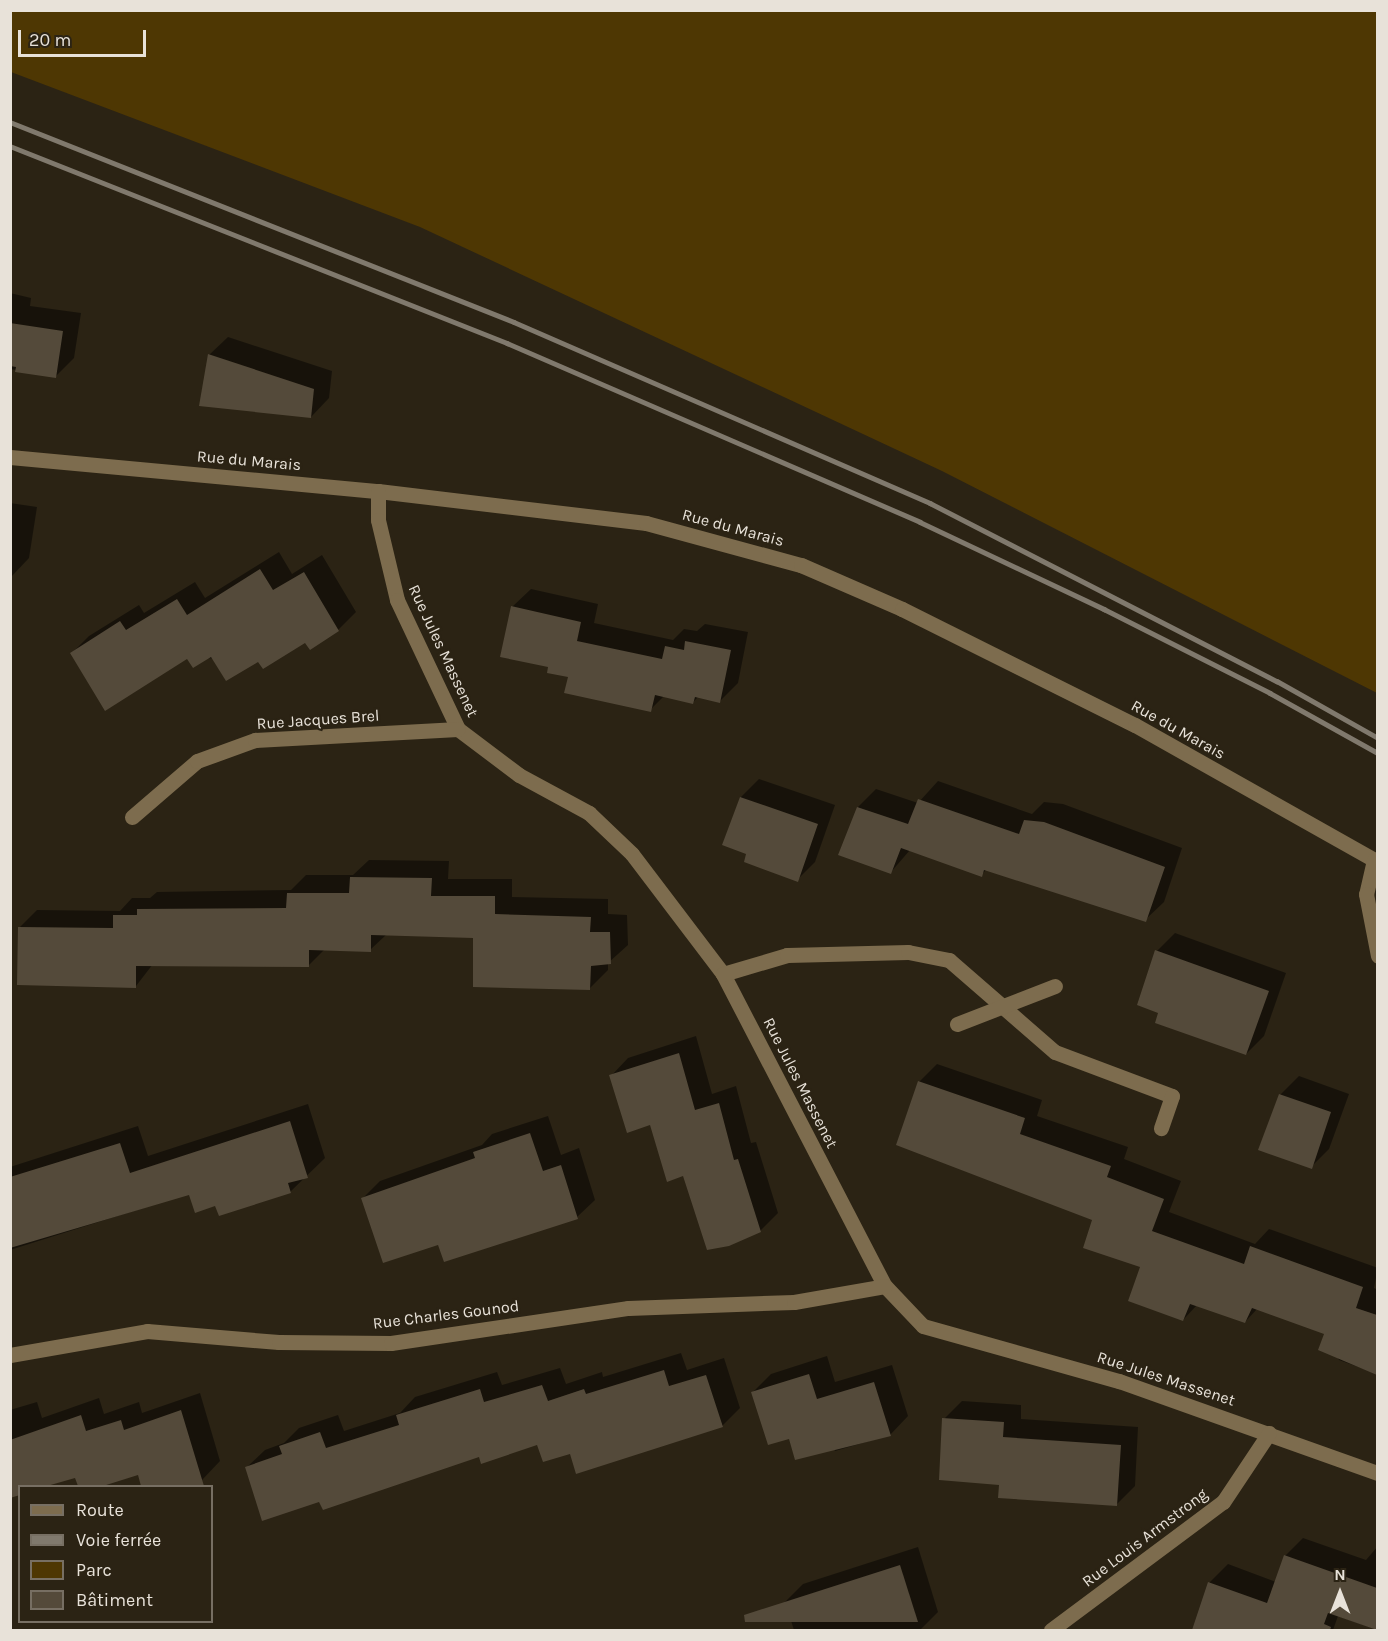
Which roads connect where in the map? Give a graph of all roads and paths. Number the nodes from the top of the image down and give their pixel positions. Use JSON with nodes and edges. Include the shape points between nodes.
{"nodes":[{"id":1,"x":10,"y":457,"type":"edge"},
{"id":2,"x":378,"y":491,"type":"junction"},
{"id":3,"x":458,"y":729,"type":"junction"},
{"id":4,"x":132,"y":817,"type":"dead end"},
{"id":5,"x":1376,"y":861,"type":"edge"},
{"id":6,"x":1377,"y":956,"type":"edge"},
{"id":7,"x":723,"y":974,"type":"junction"},
{"id":8,"x":1055,"y":986,"type":"dead end"},
{"id":9,"x":1002,"y":1006,"type":"junction"},
{"id":10,"x":957,"y":1024,"type":"dead end"},
{"id":11,"x":1161,"y":1128,"type":"dead end"},
{"id":12,"x":885,"y":1286,"type":"junction"},
{"id":13,"x":10,"y":1355,"type":"edge"},
{"id":14,"x":1269,"y":1433,"type":"junction"},
{"id":15,"x":1377,"y":1473,"type":"edge"},
{"id":16,"x":1059,"y":1629,"type":"edge"}],
"edges":[{"from":1,"to":2,"type":"street","name":"Rue du Marais"},
{"from":2,"to":3,"type":"street","name":"Rue Jules Massenet","via":[[378,520],[397,600]]},
{"from":2,"to":5,"type":"street","name":"Rue du Marais","via":[[646,523],[801,566],[902,609],[1135,725]]},
{"from":3,"to":4,"type":"street","name":"Rue Jacques Brel","via":[[255,740],[197,761]]},
{"from":3,"to":7,"type":"street","name":"Rue Jules Massenet","via":[[519,775],[589,813],[632,854]]},
{"from":5,"to":6,"type":"street","via":[[1366,894]]},
{"from":7,"to":9,"type":"street","via":[[787,955],[908,951],[949,960]]},
{"from":7,"to":12,"type":"street","name":"Rue Jules Massenet"},
{"from":8,"to":9,"type":"street"},
{"from":9,"to":10,"type":"street"},
{"from":9,"to":11,"type":"street","via":[[1055,1052],[1172,1096]]},
{"from":12,"to":13,"type":"street","name":"Rue Charles Gounod","via":[[794,1302],[628,1308],[391,1342],[279,1342],[147,1330]]},
{"from":12,"to":14,"type":"street","name":"Rue Jules Massenet","via":[[923,1326],[1119,1381]]},
{"from":14,"to":15,"type":"street","name":"Rue Jules Massenet"},
{"from":14,"to":16,"type":"street","name":"Rue Louis Armstrong","via":[[1223,1502]]}]}
